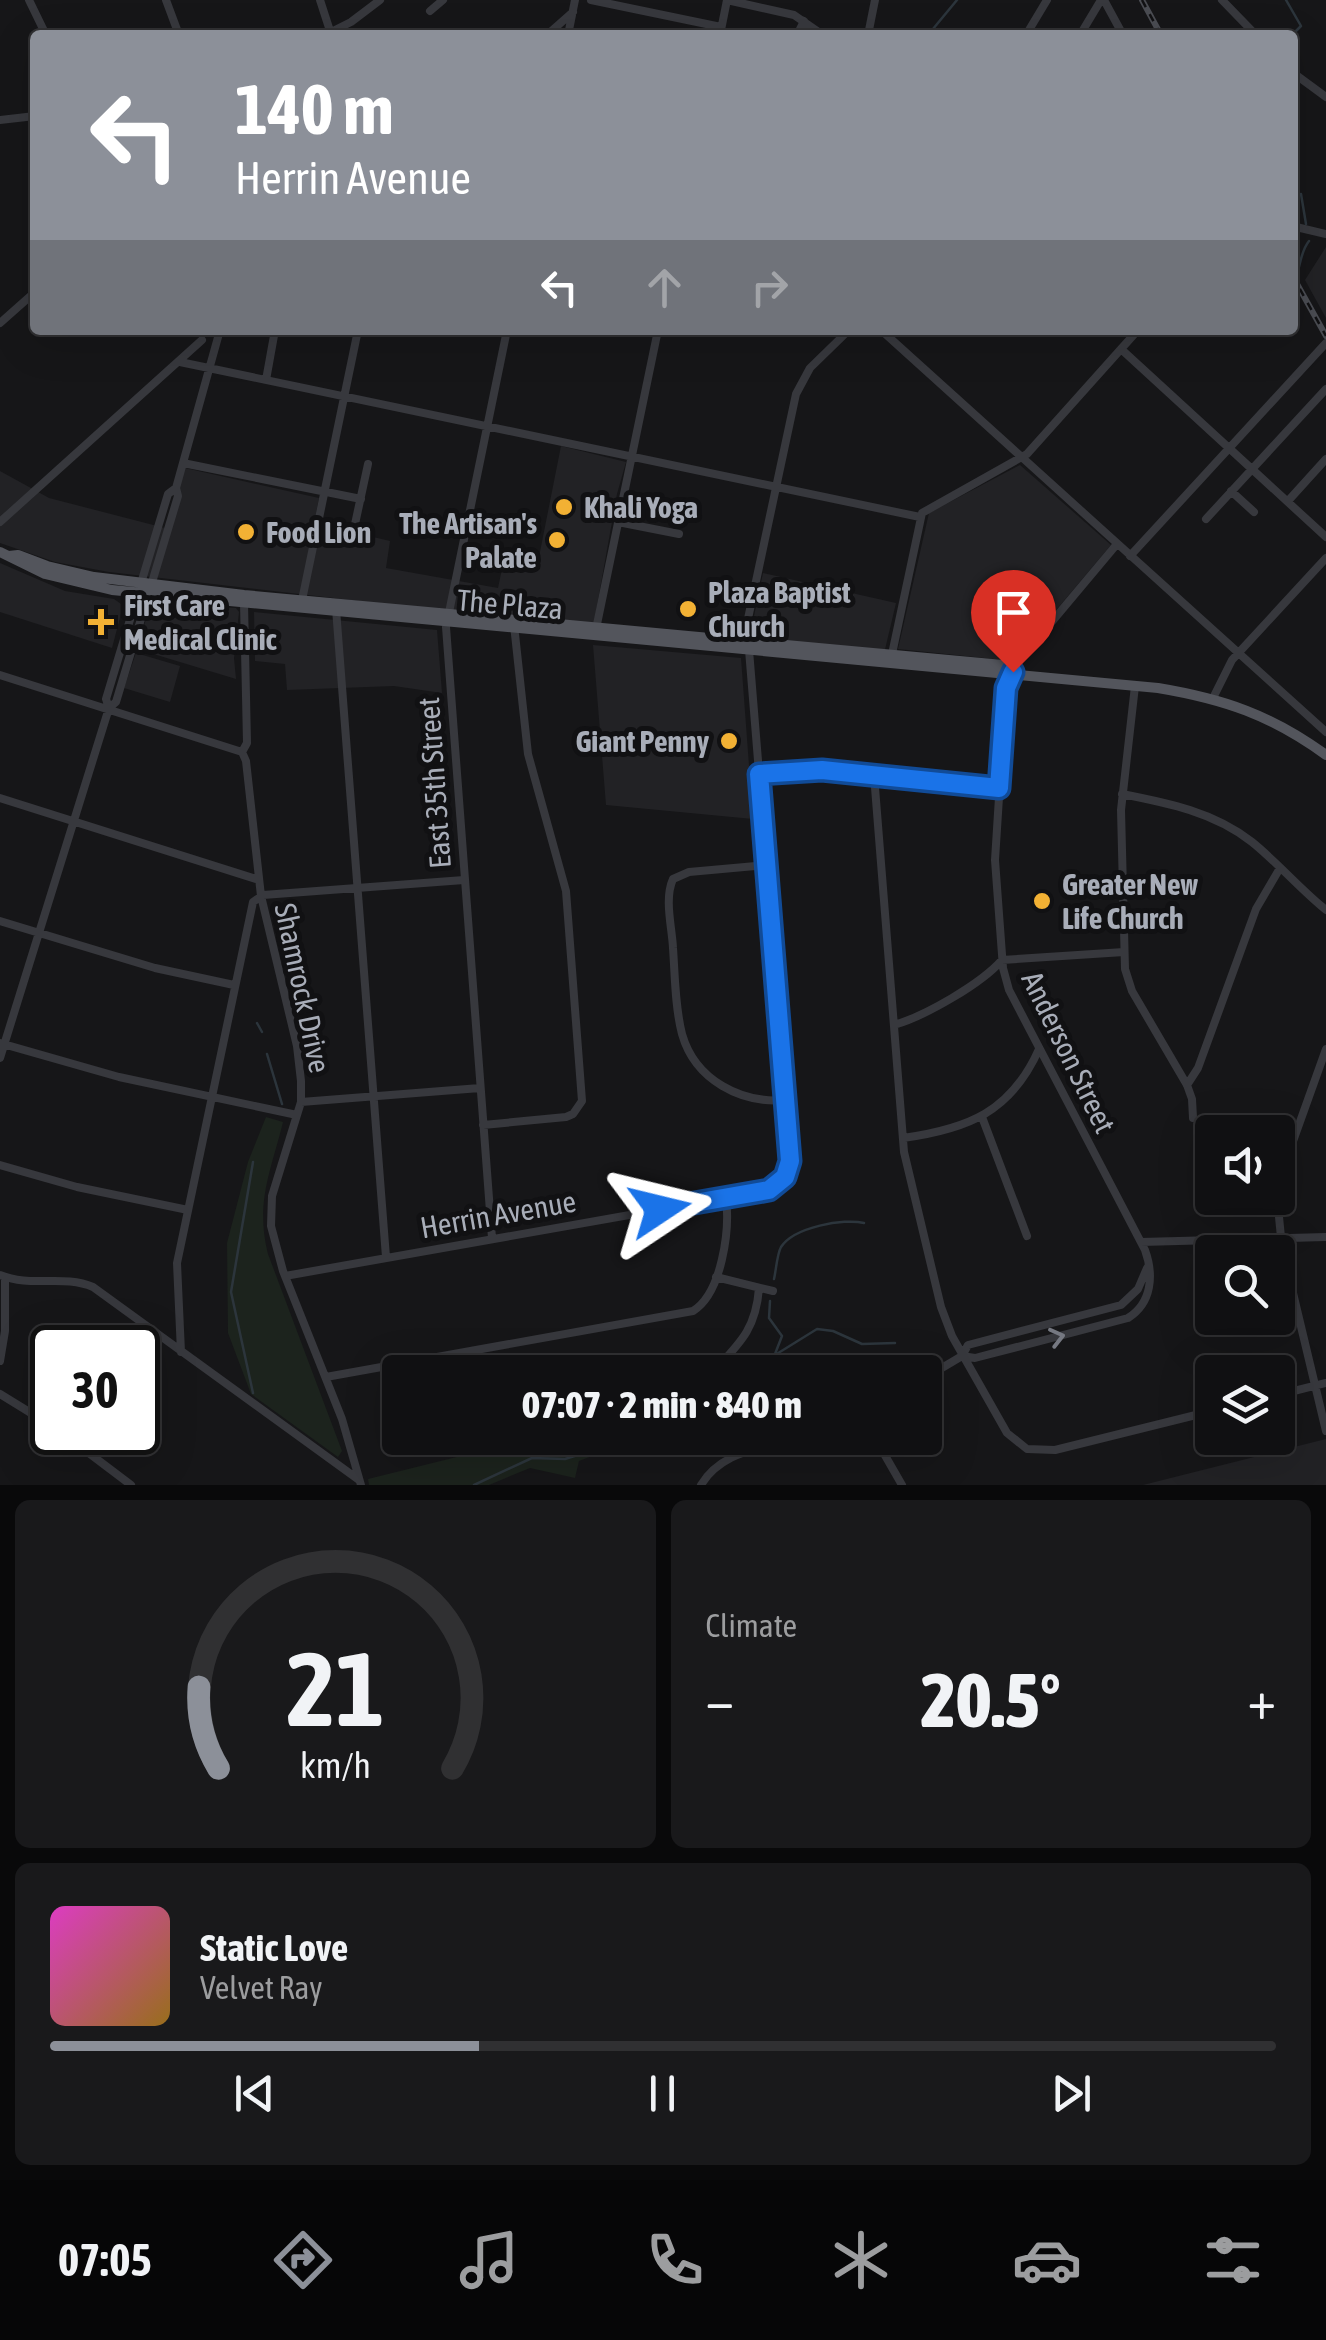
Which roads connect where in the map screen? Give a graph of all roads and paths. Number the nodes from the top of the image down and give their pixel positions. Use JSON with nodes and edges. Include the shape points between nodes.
{"nodes":[{"id":1,"x":29,"y":0,"type":"edge"},
{"id":2,"x":166,"y":0,"type":"edge"},
{"id":3,"x":320,"y":0,"type":"edge"},
{"id":4,"x":380,"y":0,"type":"edge"},
{"id":5,"x":442,"y":0,"type":"edge"},
{"id":6,"x":575,"y":0,"type":"edge"},
{"id":7,"x":591,"y":0,"type":"edge"},
{"id":8,"x":727,"y":0,"type":"edge"},
{"id":9,"x":875,"y":0,"type":"edge"},
{"id":10,"x":1046,"y":0,"type":"edge"},
{"id":11,"x":1103,"y":0,"type":"edge"},
{"id":12,"x":1222,"y":0,"type":"edge"},
{"id":13,"x":758,"y":3,"type":"edge"},
{"id":14,"x":430,"y":11,"type":"dead end"},
{"id":15,"x":573,"y":12,"type":"junction"},
{"id":16,"x":804,"y":21,"type":"junction"},
{"id":17,"x":44,"y":30,"type":"edge"},
{"id":18,"x":177,"y":30,"type":"edge"},
{"id":19,"x":328,"y":30,"type":"edge"},
{"id":20,"x":336,"y":30,"type":"edge"},
{"id":21,"x":552,"y":30,"type":"edge"},
{"id":22,"x":569,"y":30,"type":"edge"},
{"id":23,"x":716,"y":30,"type":"edge"},
{"id":24,"x":720,"y":30,"type":"edge"},
{"id":25,"x":800,"y":30,"type":"edge"},
{"id":26,"x":816,"y":30,"type":"edge"},
{"id":27,"x":869,"y":30,"type":"edge"},
{"id":28,"x":1029,"y":30,"type":"edge"},
{"id":29,"x":1083,"y":30,"type":"edge"},
{"id":30,"x":1120,"y":30,"type":"edge"},
{"id":31,"x":1251,"y":30,"type":"edge"},
{"id":32,"x":1298,"y":76,"type":"edge"},
{"id":33,"x":1326,"y":82,"type":"edge"},
{"id":34,"x":1322,"y":94,"type":"edge"},
{"id":35,"x":30,"y":117,"type":"edge"},
{"id":36,"x":0,"y":120,"type":"edge"},
{"id":37,"x":1298,"y":227,"type":"edge"},
{"id":38,"x":1326,"y":234,"type":"edge"},
{"id":39,"x":30,"y":296,"type":"edge"},
{"id":40,"x":0,"y":323,"type":"edge"},
{"id":41,"x":219,"y":335,"type":"edge"},
{"id":42,"x":274,"y":335,"type":"edge"},
{"id":43,"x":357,"y":335,"type":"edge"},
{"id":44,"x":506,"y":335,"type":"edge"},
{"id":45,"x":657,"y":335,"type":"edge"},
{"id":46,"x":844,"y":335,"type":"edge"},
{"id":47,"x":887,"y":335,"type":"edge"},
{"id":48,"x":1134,"y":335,"type":"edge"},
{"id":49,"x":202,"y":340,"type":"dead end"},
{"id":50,"x":1326,"y":342,"type":"edge"},
{"id":51,"x":1121,"y":349,"type":"junction"},
{"id":52,"x":180,"y":362,"type":"junction"},
{"id":53,"x":211,"y":368,"type":"junction"},
{"id":54,"x":266,"y":380,"type":"junction"},
{"id":55,"x":1326,"y":389,"type":"edge"},
{"id":56,"x":344,"y":397,"type":"junction"},
{"id":57,"x":487,"y":426,"type":"junction"},
{"id":58,"x":1229,"y":448,"type":"junction"},
{"id":59,"x":632,"y":456,"type":"junction"},
{"id":60,"x":1021,"y":457,"type":"junction"},
{"id":61,"x":1326,"y":459,"type":"edge"},
{"id":62,"x":183,"y":462,"type":"junction"},
{"id":63,"x":368,"y":464,"type":"dead end"},
{"id":64,"x":1252,"y":468,"type":"junction"},
{"id":65,"x":776,"y":487,"type":"junction"},
{"id":66,"x":325,"y":491,"type":"junction"},
{"id":67,"x":1231,"y":491,"type":"junction"},
{"id":68,"x":361,"y":499,"type":"junction"},
{"id":69,"x":1288,"y":501,"type":"junction"},
{"id":70,"x":1254,"y":512,"type":"dead end"},
{"id":71,"x":920,"y":517,"type":"junction"},
{"id":72,"x":1206,"y":518,"type":"dead end"},
{"id":73,"x":0,"y":522,"type":"edge"},
{"id":74,"x":618,"y":522,"type":"junction"},
{"id":75,"x":354,"y":524,"type":"dead end"},
{"id":76,"x":1325,"y":533,"type":"edge"},
{"id":77,"x":680,"y":534,"type":"dead end"},
{"id":78,"x":1118,"y":544,"type":"junction"},
{"id":79,"x":4,"y":554,"type":"edge"},
{"id":80,"x":1130,"y":556,"type":"junction"},
{"id":81,"x":1326,"y":558,"type":"edge"},
{"id":82,"x":145,"y":589,"type":"junction"},
{"id":83,"x":244,"y":603,"type":"junction"},
{"id":84,"x":301,"y":605,"type":"junction"},
{"id":85,"x":336,"y":609,"type":"junction"},
{"id":86,"x":448,"y":619,"type":"junction"},
{"id":87,"x":514,"y":624,"type":"junction"},
{"id":88,"x":595,"y":632,"type":"junction"},
{"id":89,"x":746,"y":646,"type":"junction"},
{"id":90,"x":892,"y":654,"type":"junction"},
{"id":91,"x":1239,"y":654,"type":"junction"},
{"id":92,"x":1013,"y":672,"type":"junction"},
{"id":93,"x":0,"y":674,"type":"edge"},
{"id":94,"x":1135,"y":686,"type":"junction"},
{"id":95,"x":1213,"y":698,"type":"junction"},
{"id":96,"x":109,"y":708,"type":"junction"},
{"id":97,"x":1326,"y":732,"type":"edge"},
{"id":98,"x":242,"y":752,"type":"junction"},
{"id":99,"x":1326,"y":755,"type":"edge"},
{"id":100,"x":759,"y":774,"type":"junction"},
{"id":101,"x":874,"y":775,"type":"junction"},
{"id":102,"x":999,"y":788,"type":"junction"},
{"id":103,"x":1122,"y":794,"type":"junction"},
{"id":104,"x":0,"y":798,"type":"edge"},
{"id":105,"x":73,"y":821,"type":"junction"},
{"id":106,"x":766,"y":865,"type":"junction"},
{"id":107,"x":1280,"y":868,"type":"junction"},
{"id":108,"x":664,"y":870,"type":"dead end"},
{"id":109,"x":674,"y":878,"type":"junction"},
{"id":110,"x":258,"y":880,"type":"junction"},
{"id":111,"x":464,"y":880,"type":"junction"},
{"id":112,"x":357,"y":889,"type":"junction"},
{"id":113,"x":1326,"y":892,"type":"edge"},
{"id":114,"x":261,"y":896,"type":"junction"},
{"id":115,"x":1323,"y":908,"type":"edge"},
{"id":116,"x":0,"y":921,"type":"edge"},
{"id":117,"x":39,"y":933,"type":"junction"},
{"id":118,"x":1124,"y":952,"type":"junction"},
{"id":119,"x":1002,"y":960,"type":"junction"},
{"id":120,"x":234,"y":985,"type":"junction"},
{"id":121,"x":894,"y":1025,"type":"junction"},
{"id":122,"x":2,"y":1044,"type":"edge"},
{"id":123,"x":1039,"y":1049,"type":"junction"},
{"id":124,"x":1326,"y":1049,"type":"edge"},
{"id":125,"x":0,"y":1058,"type":"edge"},
{"id":126,"x":1324,"y":1064,"type":"edge"},
{"id":127,"x":1187,"y":1085,"type":"junction"},
{"id":128,"x":480,"y":1088,"type":"junction"},
{"id":129,"x":372,"y":1096,"type":"junction"},
{"id":130,"x":211,"y":1097,"type":"junction"},
{"id":131,"x":786,"y":1100,"type":"junction"},
{"id":132,"x":301,"y":1102,"type":"junction"},
{"id":133,"x":297,"y":1115,"type":"junction"},
{"id":134,"x":982,"y":1117,"type":"junction"},
{"id":135,"x":1194,"y":1118,"type":"dead end"},
{"id":136,"x":483,"y":1125,"type":"junction"},
{"id":137,"x":903,"y":1138,"type":"junction"},
{"id":138,"x":0,"y":1165,"type":"edge"},
{"id":139,"x":726,"y":1198,"type":"junction"},
{"id":140,"x":188,"y":1210,"type":"junction"},
{"id":141,"x":1280,"y":1235,"type":"edge"},
{"id":142,"x":1027,"y":1236,"type":"dead end"},
{"id":143,"x":1326,"y":1237,"type":"edge"},
{"id":144,"x":492,"y":1238,"type":"junction"},
{"id":145,"x":1295,"y":1238,"type":"edge"},
{"id":146,"x":1195,"y":1241,"type":"edge"},
{"id":147,"x":1141,"y":1242,"type":"junction"},
{"id":148,"x":1147,"y":1256,"type":"junction"},
{"id":149,"x":386,"y":1257,"type":"junction"},
{"id":150,"x":2,"y":1276,"type":"edge"},
{"id":151,"x":285,"y":1276,"type":"junction"},
{"id":152,"x":716,"y":1277,"type":"junction"},
{"id":153,"x":759,"y":1288,"type":"junction"},
{"id":154,"x":773,"y":1291,"type":"dead end"},
{"id":155,"x":1295,"y":1302,"type":"edge"},
{"id":156,"x":181,"y":1352,"type":"junction"},
{"id":157,"x":446,"y":1355,"type":"edge"},
{"id":158,"x":729,"y":1355,"type":"edge"},
{"id":159,"x":962,"y":1356,"type":"junction"},
{"id":160,"x":0,"y":1360,"type":"edge"},
{"id":161,"x":382,"y":1367,"type":"edge"},
{"id":162,"x":942,"y":1368,"type":"edge"},
{"id":163,"x":326,"y":1377,"type":"junction"},
{"id":164,"x":1326,"y":1383,"type":"edge"},
{"id":165,"x":1315,"y":1386,"type":"junction"},
{"id":166,"x":1295,"y":1391,"type":"edge"},
{"id":167,"x":0,"y":1394,"type":"edge"},
{"id":168,"x":30,"y":1412,"type":"edge"},
{"id":169,"x":1195,"y":1415,"type":"edge"},
{"id":170,"x":1326,"y":1431,"type":"edge"},
{"id":171,"x":91,"y":1455,"type":"edge"},
{"id":172,"x":735,"y":1455,"type":"edge"},
{"id":173,"x":885,"y":1455,"type":"edge"},
{"id":174,"x":360,"y":1482,"type":"edge"},
{"id":175,"x":131,"y":1485,"type":"edge"},
{"id":176,"x":701,"y":1485,"type":"edge"},
{"id":177,"x":902,"y":1485,"type":"edge"}],
"edges":[{"from":1,"to":17,"type":"street"},
{"from":2,"to":18,"type":"street"},
{"from":3,"to":19,"type":"street"},
{"from":4,"to":20,"type":"street"},
{"from":5,"to":14,"type":"street"},
{"from":6,"to":15,"type":"street"},
{"from":7,"to":23,"type":"street"},
{"from":8,"to":13,"type":"street"},
{"from":8,"to":24,"type":"street"},
{"from":9,"to":27,"type":"street"},
{"from":10,"to":28,"type":"street"},
{"from":11,"to":29,"type":"street"},
{"from":11,"to":30,"type":"street"},
{"from":12,"to":31,"type":"street"},
{"from":13,"to":16,"type":"street"},
{"from":15,"to":21,"type":"street"},
{"from":15,"to":22,"type":"street"},
{"from":16,"to":25,"type":"street"},
{"from":16,"to":26,"type":"street"},
{"from":32,"to":34,"type":"street"},
{"from":33,"to":34,"type":"street"},
{"from":35,"to":36,"type":"street"},
{"from":37,"to":38,"type":"street"},
{"from":39,"to":40,"type":"street"},
{"from":41,"to":53,"type":"street"},
{"from":42,"to":54,"type":"street"},
{"from":43,"to":56,"type":"street"},
{"from":44,"to":57,"type":"street","name":"East 35th Street"},
{"from":45,"to":59,"type":"street"},
{"from":46,"to":65,"type":"street","name":"Herrin Avenue","via":[[802,380]]},
{"from":47,"to":60,"type":"street"},
{"from":48,"to":51,"type":"street"},
{"from":49,"to":52,"type":"street"},
{"from":50,"to":58,"type":"street"},
{"from":51,"to":58,"type":"street"},
{"from":51,"to":60,"type":"street"},
{"from":52,"to":53,"type":"street"},
{"from":52,"to":73,"type":"street"},
{"from":53,"to":54,"type":"street"},
{"from":53,"to":62,"type":"street"},
{"from":54,"to":56,"type":"street"},
{"from":55,"to":64,"type":"street"},
{"from":56,"to":57,"type":"street"},
{"from":56,"to":66,"type":"street"},
{"from":57,"to":59,"type":"street"},
{"from":57,"to":86,"type":"street","name":"East 35th Street"},
{"from":58,"to":64,"type":"street"},
{"from":58,"to":80,"type":"street"},
{"from":59,"to":65,"type":"street"},
{"from":59,"to":74,"type":"street"},
{"from":60,"to":71,"type":"street"},
{"from":60,"to":78,"type":"street"},
{"from":61,"to":69,"type":"street"},
{"from":62,"to":66,"type":"street"},
{"from":62,"to":82,"type":"street","via":[[168,494]]},
{"from":63,"to":68,"type":"street"},
{"from":64,"to":67,"type":"street"},
{"from":64,"to":69,"type":"street"},
{"from":65,"to":71,"type":"street"},
{"from":65,"to":89,"type":"street","name":"Herrin Avenue"},
{"from":66,"to":68,"type":"street"},
{"from":66,"to":84,"type":"street"},
{"from":67,"to":70,"type":"street"},
{"from":67,"to":72,"type":"street"},
{"from":68,"to":75,"type":"street"},
{"from":69,"to":76,"type":"street"},
{"from":71,"to":90,"type":"street"},
{"from":74,"to":77,"type":"street"},
{"from":74,"to":88,"type":"street"},
{"from":78,"to":80,"type":"street"},
{"from":78,"to":92,"type":"street","name":"Anderson Street"},
{"from":79,"to":82,"type":"main road","name":"The Plaza"},
{"from":80,"to":91,"type":"street"},
{"from":81,"to":91,"type":"street"},
{"from":82,"to":83,"type":"main road","name":"The Plaza"},
{"from":82,"to":84,"type":"main road","name":"The Plaza"},
{"from":82,"to":96,"type":"street"},
{"from":83,"to":84,"type":"main road","name":"The Plaza"},
{"from":83,"to":98,"type":"street","name":"Shamrock Drive"},
{"from":84,"to":85,"type":"main road","name":"The Plaza"},
{"from":85,"to":86,"type":"main road","name":"The Plaza"},
{"from":85,"to":112,"type":"street"},
{"from":86,"to":87,"type":"main road","name":"The Plaza"},
{"from":86,"to":111,"type":"street","name":"East 35th Street"},
{"from":87,"to":88,"type":"main road","name":"The Plaza"},
{"from":87,"to":136,"type":"street","via":[[528,754],[566,891],[582,1094],[579,1108],[566,1118]]},
{"from":88,"to":89,"type":"main road","name":"The Plaza"},
{"from":89,"to":90,"type":"main road","name":"The Plaza"},
{"from":89,"to":92,"type":"main road","name":"The Plaza"},
{"from":89,"to":100,"type":"street","name":"Herrin Avenue"},
{"from":90,"to":92,"type":"main road","name":"The Plaza","via":[[1003,664]]},
{"from":91,"to":95,"type":"street"},
{"from":91,"to":97,"type":"street"},
{"from":92,"to":94,"type":"main road","name":"The Plaza"},
{"from":92,"to":102,"type":"street","name":"Anderson Street","via":[[1006,688]]},
{"from":93,"to":96,"type":"street"},
{"from":94,"to":95,"type":"main road","name":"The Plaza"},
{"from":94,"to":103,"type":"street"},
{"from":95,"to":99,"type":"main road","name":"The Plaza","via":[[1265,717]]},
{"from":96,"to":98,"type":"street"},
{"from":96,"to":105,"type":"street"},
{"from":98,"to":110,"type":"street","name":"Shamrock Drive"},
{"from":100,"to":101,"type":"street"},
{"from":100,"to":106,"type":"street","name":"Herrin Avenue"},
{"from":101,"to":102,"type":"street"},
{"from":101,"to":121,"type":"street"},
{"from":102,"to":119,"type":"street","name":"Anderson Street","via":[[995,860]]},
{"from":103,"to":107,"type":"street","via":[[1209,817]]},
{"from":103,"to":118,"type":"street"},
{"from":104,"to":105,"type":"street"},
{"from":105,"to":110,"type":"street"},
{"from":105,"to":117,"type":"street"},
{"from":106,"to":109,"type":"street"},
{"from":106,"to":131,"type":"street","name":"Herrin Avenue"},
{"from":107,"to":115,"type":"street"},
{"from":107,"to":127,"type":"street","via":[[1256,909]]},
{"from":108,"to":109,"type":"street"},
{"from":109,"to":131,"type":"street","via":[[674,960],[687,1047],[727,1090]]},
{"from":110,"to":114,"type":"street","name":"Shamrock Drive"},
{"from":111,"to":112,"type":"street"},
{"from":111,"to":128,"type":"street","name":"East 35th Street"},
{"from":112,"to":114,"type":"street"},
{"from":112,"to":129,"type":"street"},
{"from":113,"to":115,"type":"street"},
{"from":114,"to":120,"type":"street","via":[[251,906]]},
{"from":114,"to":132,"type":"street","name":"Shamrock Drive","via":[[296,1046]]},
{"from":116,"to":117,"type":"street"},
{"from":117,"to":120,"type":"street"},
{"from":117,"to":122,"type":"street"},
{"from":118,"to":119,"type":"street"},
{"from":118,"to":127,"type":"street","via":[[1131,989]]},
{"from":119,"to":121,"type":"street","via":[[992,972]]},
{"from":119,"to":123,"type":"street","name":"Anderson Street","via":[[1009,990]]},
{"from":120,"to":130,"type":"street"},
{"from":121,"to":137,"type":"street"},
{"from":122,"to":125,"type":"street"},
{"from":122,"to":130,"type":"street"},
{"from":123,"to":134,"type":"street","via":[[1015,1090]]},
{"from":123,"to":147,"type":"street","name":"Anderson Street"},
{"from":124,"to":126,"type":"street"},
{"from":126,"to":141,"type":"street","via":[[1282,1172]]},
{"from":127,"to":135,"type":"street"},
{"from":128,"to":129,"type":"street"},
{"from":128,"to":136,"type":"street","name":"East 35th Street"},
{"from":129,"to":132,"type":"street"},
{"from":129,"to":149,"type":"street"},
{"from":130,"to":133,"type":"street"},
{"from":130,"to":140,"type":"street"},
{"from":131,"to":139,"type":"street","name":"Herrin Avenue","via":[[785,1177],[769,1190]]},
{"from":132,"to":133,"type":"street","name":"Shamrock Drive"},
{"from":133,"to":151,"type":"street","name":"Shamrock Drive","via":[[271,1205]]},
{"from":134,"to":137,"type":"street"},
{"from":134,"to":142,"type":"street"},
{"from":136,"to":144,"type":"street","name":"East 35th Street"},
{"from":137,"to":159,"type":"street","via":[[941,1306]]},
{"from":138,"to":140,"type":"street"},
{"from":139,"to":144,"type":"street","name":"Herrin Avenue"},
{"from":139,"to":152,"type":"street"},
{"from":140,"to":156,"type":"street","via":[[177,1273]]},
{"from":143,"to":145,"type":"street"},
{"from":144,"to":149,"type":"street","name":"Herrin Avenue"},
{"from":146,"to":147,"type":"street"},
{"from":147,"to":148,"type":"street","name":"Anderson Street"},
{"from":148,"to":159,"type":"street","via":[[1143,1282],[1121,1304],[968,1345]]},
{"from":159,"to":148,"type":"street","one_way":true,"via":[[1128,1318],[1150,1287]]},
{"from":149,"to":151,"type":"street","name":"Herrin Avenue"},
{"from":150,"to":156,"type":"street","via":[[86,1284]]},
{"from":150,"to":160,"type":"street"},
{"from":151,"to":163,"type":"street","name":"Shamrock Drive"},
{"from":152,"to":153,"type":"street"},
{"from":152,"to":157,"type":"street","via":[[706,1302],[686,1314]]},
{"from":153,"to":154,"type":"street"},
{"from":153,"to":158,"type":"street","via":[[749,1331]]},
{"from":155,"to":165,"type":"street"},
{"from":156,"to":174,"type":"street"},
{"from":159,"to":162,"type":"street"},
{"from":159,"to":169,"type":"street","via":[[1011,1438],[1036,1451]]},
{"from":161,"to":163,"type":"street"},
{"from":163,"to":174,"type":"street","name":"Shamrock Drive"},
{"from":164,"to":165,"type":"street"},
{"from":165,"to":166,"type":"street"},
{"from":165,"to":170,"type":"street"},
{"from":167,"to":168,"type":"street"},
{"from":171,"to":175,"type":"street"},
{"from":172,"to":176,"type":"street"},
{"from":173,"to":177,"type":"street"}]}
